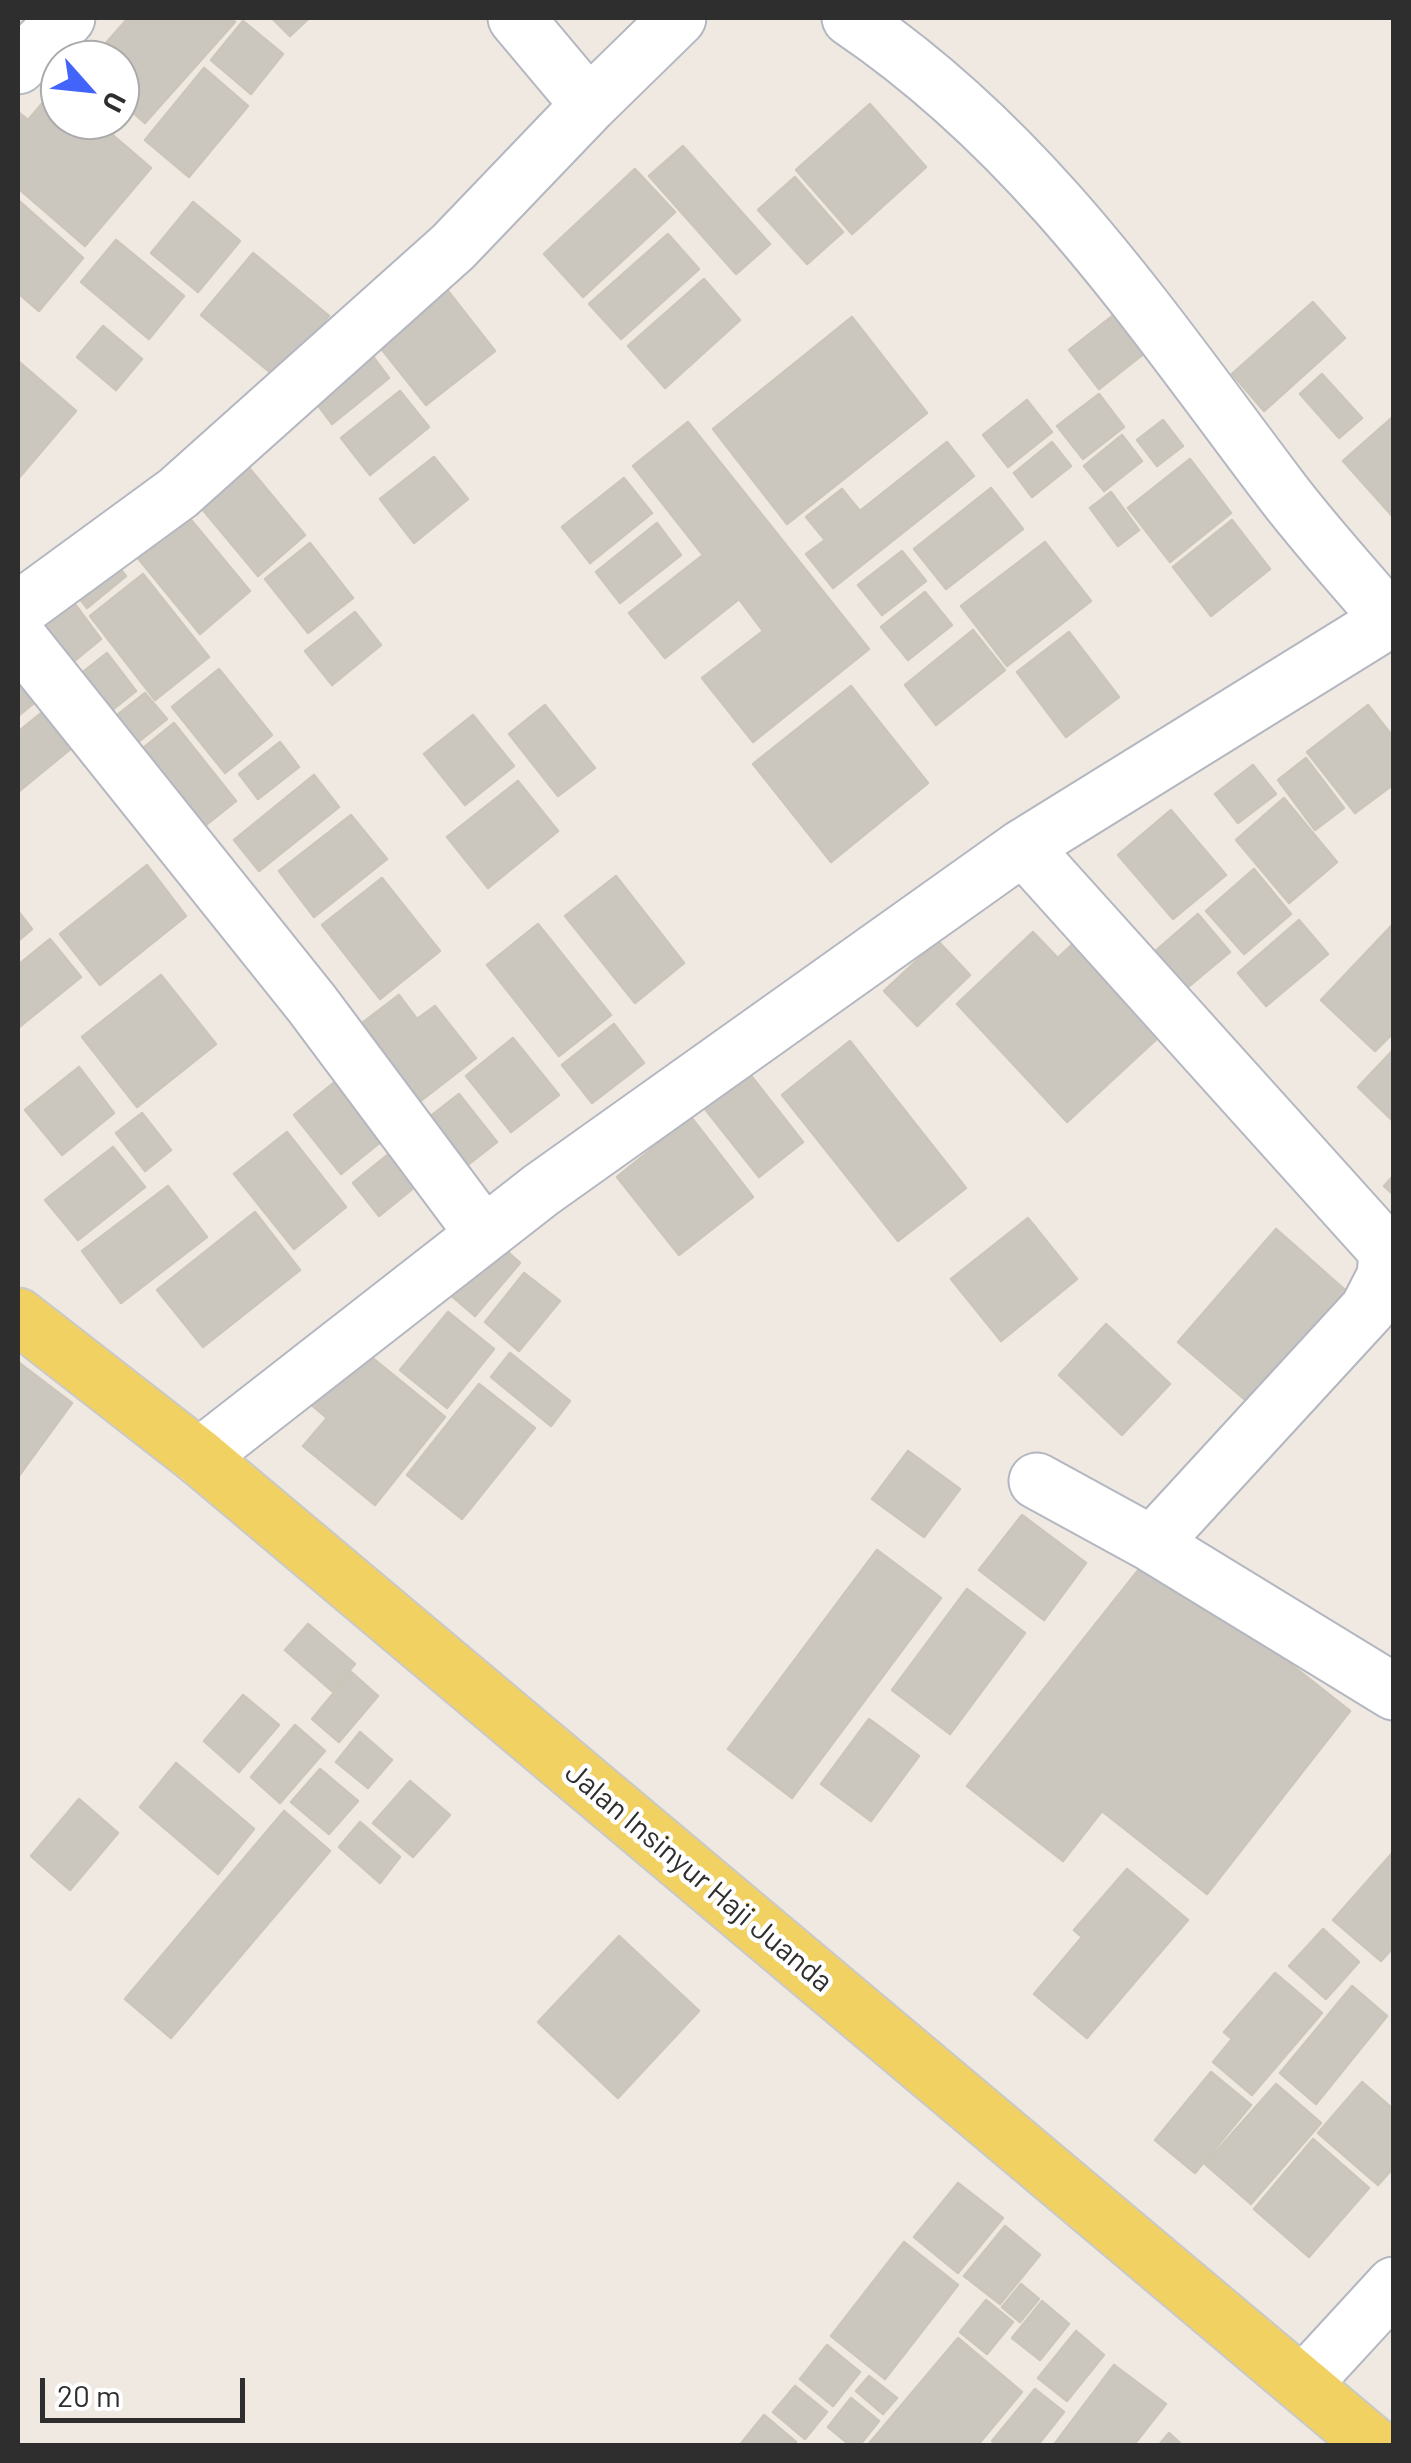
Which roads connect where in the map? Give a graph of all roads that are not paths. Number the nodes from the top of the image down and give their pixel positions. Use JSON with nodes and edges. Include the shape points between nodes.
{"nodes":[{"id":1,"x":67,"y":18,"type":"edge"},
{"id":2,"x":516,"y":18,"type":"edge"},
{"id":3,"x":678,"y":18,"type":"edge"},
{"id":4,"x":850,"y":18,"type":"edge"},
{"id":5,"x":18,"y":66,"type":"edge"},
{"id":6,"x":589,"y":105,"type":"junction"},
{"id":7,"x":18,"y":610,"type":"edge"},
{"id":8,"x":1391,"y":618,"type":"edge"},
{"id":9,"x":18,"y":637,"type":"edge"},
{"id":10,"x":1023,"y":847,"type":"junction"},
{"id":11,"x":483,"y":1233,"type":"junction"},
{"id":12,"x":18,"y":1316,"type":"edge"},
{"id":13,"x":199,"y":1456,"type":"junction"},
{"id":14,"x":1037,"y":1480,"type":"dead end"},
{"id":15,"x":1152,"y":1544,"type":"junction"},
{"id":16,"x":1394,"y":1692,"type":"edge"},
{"id":17,"x":1394,"y":2285,"type":"edge"},
{"id":18,"x":1303,"y":2384,"type":"junction"},
{"id":19,"x":1374,"y":2446,"type":"edge"}],
"edges":[{"from":1,"to":5,"type":"street"},
{"from":2,"to":6,"type":"street"},
{"from":3,"to":6,"type":"street"},
{"from":4,"to":8,"type":"street","via":[[976,115],[1040,179],[1175,344],[1279,488]]},
{"from":6,"to":7,"type":"street","via":[[453,247],[178,493]]},
{"from":8,"to":10,"type":"street"},
{"from":9,"to":11,"type":"street","via":[[312,1004]]},
{"from":10,"to":11,"type":"street"},
{"from":10,"to":15,"type":"street","via":[[1387,1251],[1385,1276],[1368,1309]]},
{"from":11,"to":13,"type":"street"},
{"from":12,"to":13,"type":"main road","name":"Jalan Insinyur Haji Juanda"},
{"from":13,"to":18,"type":"main road","name":"Jalan Insinyur Haji Juanda"},
{"from":14,"to":15,"type":"street"},
{"from":15,"to":16,"type":"street"},
{"from":17,"to":18,"type":"street"},
{"from":18,"to":19,"type":"main road","name":"Jalan Insinyur Haji Juanda"}]}
